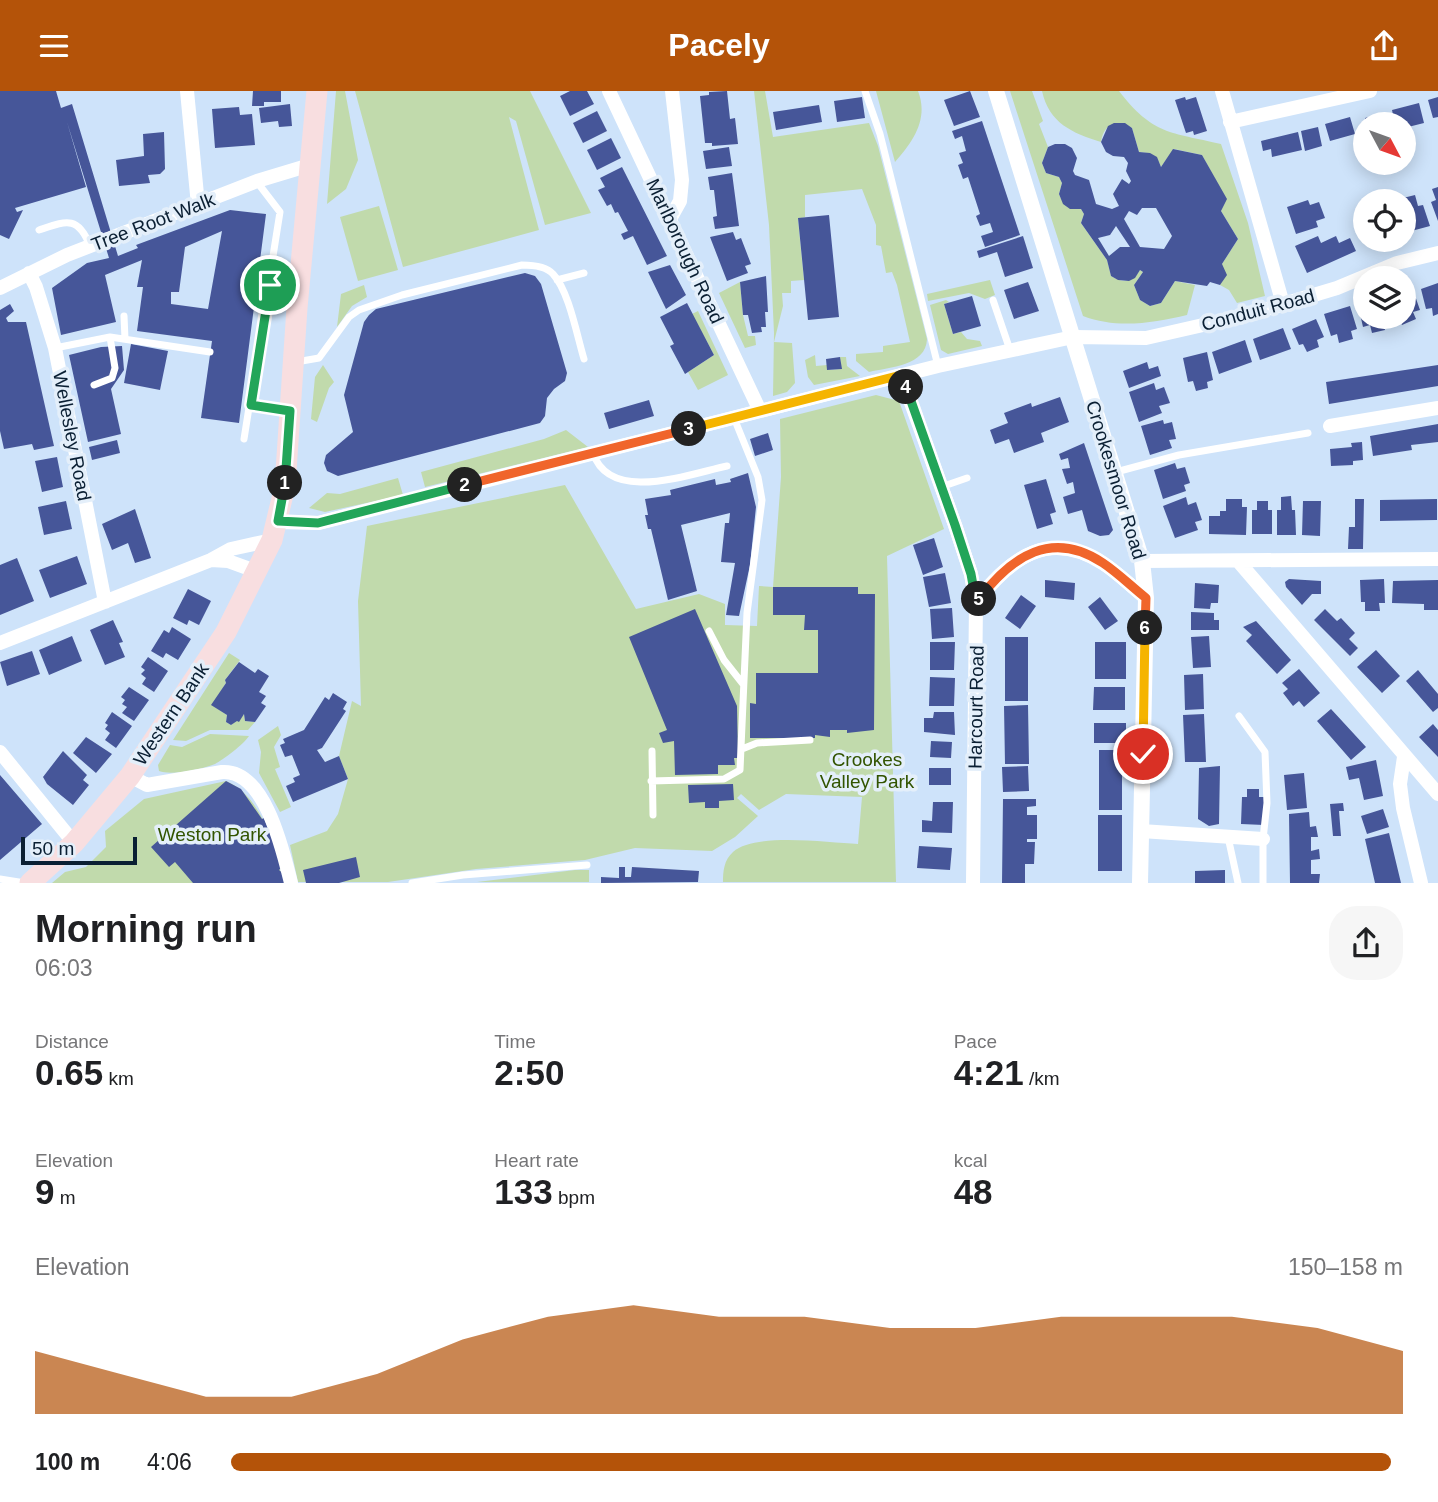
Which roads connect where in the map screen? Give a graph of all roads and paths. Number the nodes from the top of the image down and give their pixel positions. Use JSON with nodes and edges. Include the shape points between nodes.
{"nodes":[{"id":1,"x":187,"y":91,"type":"edge"},
{"id":2,"x":317,"y":91,"type":"edge"},
{"id":3,"x":609,"y":91,"type":"edge"},
{"id":4,"x":672,"y":91,"type":"edge"},
{"id":5,"x":865,"y":91,"type":"edge"},
{"id":6,"x":996,"y":91,"type":"edge"},
{"id":7,"x":1222,"y":91,"type":"edge"},
{"id":8,"x":1370,"y":91,"type":"edge"},
{"id":9,"x":1230,"y":122,"type":"junction"},
{"id":10,"x":310,"y":165,"type":"junction"},
{"id":11,"x":257,"y":181,"type":"junction"},
{"id":12,"x":198,"y":205,"type":"junction"},
{"id":13,"x":670,"y":219,"type":"junction"},
{"id":14,"x":39,"y":230,"type":"dead end"},
{"id":15,"x":90,"y":246,"type":"junction"},
{"id":16,"x":1438,"y":253,"type":"edge"},
{"id":17,"x":29,"y":273,"type":"junction"},
{"id":18,"x":584,"y":273,"type":"dead end"},
{"id":19,"x":557,"y":280,"type":"junction"},
{"id":20,"x":0,"y":288,"type":"edge"},
{"id":21,"x":993,"y":300,"type":"dead end"},
{"id":22,"x":1283,"y":304,"type":"junction"},
{"id":23,"x":124,"y":316,"type":"dead end"},
{"id":24,"x":110,"y":337,"type":"junction"},
{"id":25,"x":1073,"y":337,"type":"junction"},
{"id":26,"x":125,"y":339,"type":"junction"},
{"id":27,"x":55,"y":348,"type":"junction"},
{"id":28,"x":1010,"y":350,"type":"junction"},
{"id":29,"x":211,"y":352,"type":"dead end"},
{"id":30,"x":247,"y":357,"type":"dead end"},
{"id":31,"x":258,"y":358,"type":"junction"},
{"id":32,"x":584,"y":359,"type":"dead end"},
{"id":33,"x":293,"y":362,"type":"junction"},
{"id":34,"x":938,"y":366,"type":"junction"},
{"id":35,"x":901,"y":375,"type":"junction"},
{"id":36,"x":94,"y":385,"type":"dead end"},
{"id":37,"x":251,"y":405,"type":"junction"},
{"id":38,"x":1438,"y":408,"type":"edge"},
{"id":39,"x":290,"y":411,"type":"junction"},
{"id":40,"x":760,"y":411,"type":"junction"},
{"id":41,"x":734,"y":418,"type":"junction"},
{"id":42,"x":1330,"y":426,"type":"dead end"},
{"id":43,"x":1308,"y":433,"type":"dead end"},
{"id":44,"x":244,"y":439,"type":"dead end"},
{"id":45,"x":593,"y":452,"type":"junction"},
{"id":46,"x":727,"y":466,"type":"dead end"},
{"id":47,"x":1116,"y":472,"type":"junction"},
{"id":48,"x":967,"y":478,"type":"dead end"},
{"id":49,"x":941,"y":487,"type":"junction"},
{"id":50,"x":275,"y":531,"type":"junction"},
{"id":51,"x":1438,"y":559,"type":"edge"},
{"id":52,"x":211,"y":560,"type":"junction"},
{"id":53,"x":1142,"y":561,"type":"junction"},
{"id":54,"x":1238,"y":561,"type":"junction"},
{"id":55,"x":258,"y":572,"type":"junction"},
{"id":56,"x":1146,"y":598,"type":"junction"},
{"id":57,"x":105,"y":602,"type":"junction"},
{"id":58,"x":976,"y":602,"type":"junction"},
{"id":59,"x":709,"y":631,"type":"dead end"},
{"id":60,"x":0,"y":643,"type":"edge"},
{"id":61,"x":743,"y":684,"type":"junction"},
{"id":62,"x":1239,"y":716,"type":"dead end"},
{"id":63,"x":810,"y":740,"type":"dead end"},
{"id":64,"x":742,"y":749,"type":"junction"},
{"id":65,"x":652,"y":751,"type":"dead end"},
{"id":66,"x":0,"y":752,"type":"edge"},
{"id":67,"x":1404,"y":757,"type":"junction"},
{"id":68,"x":130,"y":776,"type":"junction"},
{"id":69,"x":651,"y":781,"type":"junction"},
{"id":70,"x":1438,"y":794,"type":"edge"},
{"id":71,"x":653,"y":815,"type":"dead end"},
{"id":72,"x":1141,"y":831,"type":"junction"},
{"id":73,"x":1228,"y":837,"type":"junction"},
{"id":74,"x":1263,"y":839,"type":"junction"},
{"id":75,"x":74,"y":843,"type":"junction"},
{"id":76,"x":587,"y":865,"type":"dead end"},
{"id":77,"x":0,"y":879,"type":"edge"},
{"id":78,"x":27,"y":883,"type":"edge"},
{"id":79,"x":290,"y":883,"type":"edge"},
{"id":80,"x":412,"y":883,"type":"edge"},
{"id":81,"x":973,"y":883,"type":"edge"},
{"id":82,"x":1140,"y":883,"type":"edge"},
{"id":83,"x":1238,"y":883,"type":"edge"},
{"id":84,"x":1264,"y":883,"type":"edge"},
{"id":85,"x":1421,"y":883,"type":"edge"}],
"edges":[{"from":1,"to":12,"type":"street"},
{"from":2,"to":10,"type":"main road","name":"Western Bank"},
{"from":3,"to":13,"type":"street","name":"Marlborough Road"},
{"from":4,"to":13,"type":"street","via":[[682,180],[680,201]]},
{"from":5,"to":34,"type":"lane","via":[[883,145]]},
{"from":6,"to":25,"type":"street","name":"Crookesmoor Road"},
{"from":7,"to":9,"type":"street"},
{"from":8,"to":9,"type":"street"},
{"from":9,"to":22,"type":"street"},
{"from":10,"to":11,"type":"street","name":"Tree Root Walk"},
{"from":10,"to":33,"type":"main road","name":"Western Bank"},
{"from":11,"to":12,"type":"street","name":"Tree Root Walk"},
{"from":11,"to":31,"type":"lane","via":[[280,212]]},
{"from":12,"to":15,"type":"street","name":"Tree Root Walk"},
{"from":13,"to":40,"type":"street","name":"Marlborough Road"},
{"from":14,"to":15,"type":"lane","via":[[65,221],[76,223]]},
{"from":15,"to":17,"type":"street","name":"Tree Root Walk"},
{"from":16,"to":22,"type":"street","name":"Conduit Road"},
{"from":17,"to":20,"type":"street","name":"Tree Root Walk"},
{"from":17,"to":27,"type":"street","name":"Wellesley Road"},
{"from":18,"to":19,"type":"lane"},
{"from":19,"to":32,"type":"lane"},
{"from":19,"to":33,"type":"lane","via":[[536,265],[522,265],[374,303],[349,317],[319,359]]},
{"from":21,"to":28,"type":"lane"},
{"from":22,"to":25,"type":"street","name":"Conduit Road","via":[[1146,338]]},
{"from":23,"to":26,"type":"lane"},
{"from":24,"to":26,"type":"lane"},
{"from":24,"to":27,"type":"lane"},
{"from":24,"to":36,"type":"lane","via":[[112,378]]},
{"from":25,"to":28,"type":"street","name":"Conduit Road"},
{"from":25,"to":47,"type":"street","name":"Crookesmoor Road"},
{"from":26,"to":29,"type":"lane"},
{"from":27,"to":57,"type":"street","name":"Wellesley Road"},
{"from":28,"to":34,"type":"street","name":"Conduit Road"},
{"from":30,"to":31,"type":"lane"},
{"from":31,"to":37,"type":"lane"},
{"from":33,"to":39,"type":"main road","name":"Western Bank"},
{"from":34,"to":35,"type":"street","name":"Conduit Road"},
{"from":35,"to":40,"type":"street","name":"Conduit Road"},
{"from":35,"to":49,"type":"street","name":"Harcourt Road"},
{"from":37,"to":39,"type":"lane"},
{"from":37,"to":44,"type":"lane"},
{"from":38,"to":42,"type":"street"},
{"from":39,"to":50,"type":"main road","name":"Western Bank","via":[[285,486]]},
{"from":40,"to":41,"type":"street","name":"Conduit Road"},
{"from":41,"to":45,"type":"street","name":"Conduit Road"},
{"from":41,"to":61,"type":"lane","via":[[758,477],[762,500]]},
{"from":43,"to":47,"type":"lane","via":[[1180,455]]},
{"from":45,"to":46,"type":"lane","via":[[606,473],[628,483]]},
{"from":45,"to":50,"type":"street","name":"Conduit Road"},
{"from":47,"to":53,"type":"street","name":"Crookesmoor Road"},
{"from":48,"to":49,"type":"lane"},
{"from":49,"to":58,"type":"street","name":"Harcourt Road"},
{"from":50,"to":52,"type":"street","name":"Conduit Road"},
{"from":50,"to":55,"type":"main road","name":"Western Bank"},
{"from":51,"to":54,"type":"street"},
{"from":52,"to":55,"type":"street"},
{"from":52,"to":57,"type":"street","name":"Conduit Road"},
{"from":53,"to":54,"type":"street"},
{"from":53,"to":56,"type":"street","name":"Crookesmoor Road"},
{"from":54,"to":67,"type":"street"},
{"from":55,"to":68,"type":"main road","name":"Western Bank","via":[[226,632]]},
{"from":56,"to":58,"type":"street","via":[[1097,560],[1056,547],[1037,550],[1011,564]]},
{"from":56,"to":72,"type":"street","name":"Crookesmoor Road"},
{"from":57,"to":60,"type":"street","name":"Conduit Road"},
{"from":58,"to":81,"type":"street","name":"Harcourt Road"},
{"from":59,"to":61,"type":"lane"},
{"from":61,"to":64,"type":"lane"},
{"from":62,"to":74,"type":"lane","via":[[1265,752]]},
{"from":63,"to":64,"type":"lane","via":[[757,743]]},
{"from":64,"to":69,"type":"lane","via":[[740,770],[732,777]]},
{"from":65,"to":69,"type":"lane"},
{"from":66,"to":75,"type":"street"},
{"from":67,"to":70,"type":"street"},
{"from":67,"to":85,"type":"street","via":[[1403,808]]},
{"from":68,"to":75,"type":"main road","name":"Western Bank"},
{"from":68,"to":79,"type":"street","via":[[147,785],[222,772],[239,775],[267,808],[281,841]]},
{"from":69,"to":71,"type":"lane"},
{"from":72,"to":73,"type":"street"},
{"from":72,"to":82,"type":"street","name":"Crookesmoor Road"},
{"from":73,"to":74,"type":"street"},
{"from":73,"to":83,"type":"lane"},
{"from":74,"to":84,"type":"lane"},
{"from":75,"to":78,"type":"main road","name":"Western Bank"},
{"from":76,"to":80,"type":"lane"},
{"from":77,"to":78,"type":"lane"}]}
